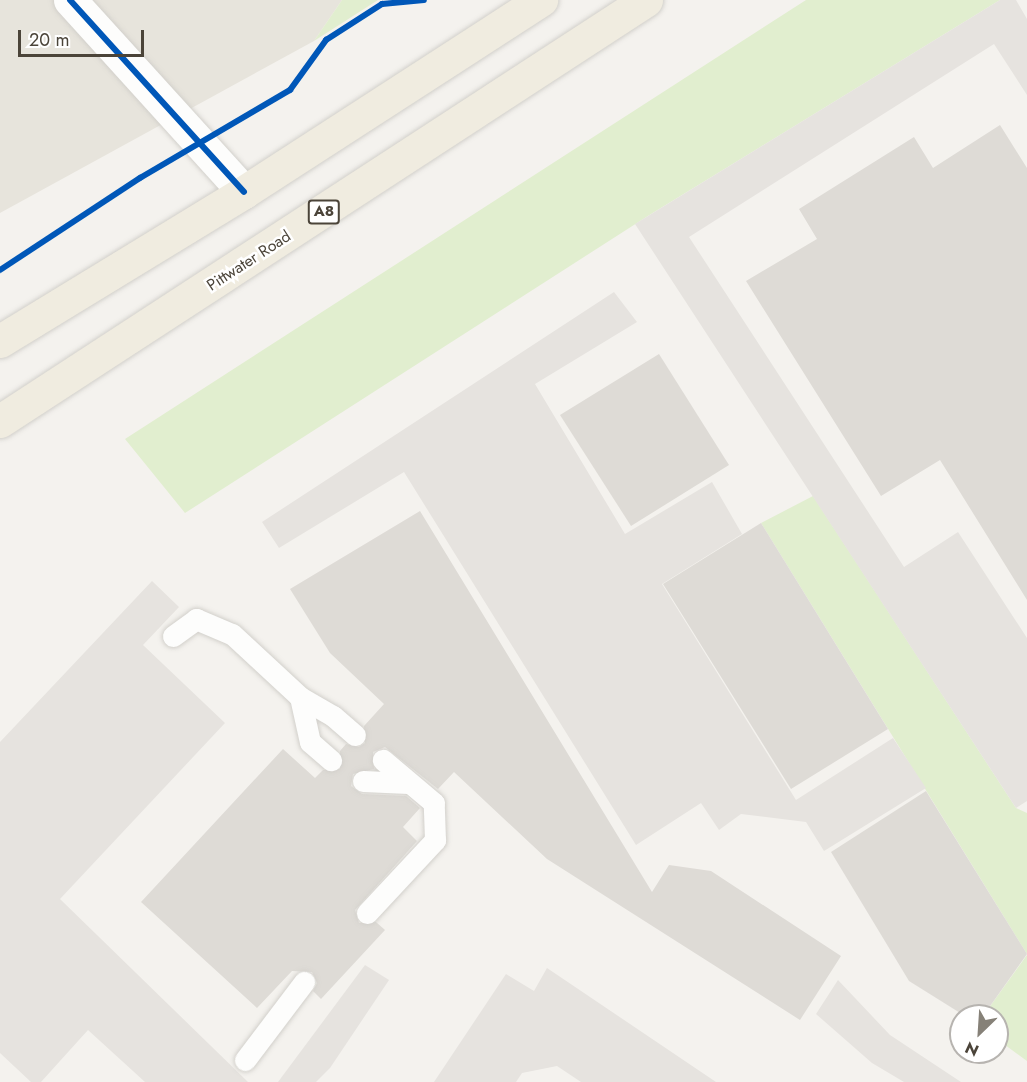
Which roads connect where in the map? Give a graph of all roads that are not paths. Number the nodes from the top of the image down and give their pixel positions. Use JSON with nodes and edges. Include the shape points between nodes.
{"nodes":[{"id":1,"x":70,"y":0,"type":"edge"},
{"id":2,"x":541,"y":0,"type":"edge"},
{"id":3,"x":646,"y":0,"type":"edge"},
{"id":4,"x":244,"y":192,"type":"junction"},
{"id":5,"x":0,"y":341,"type":"edge"},
{"id":6,"x":0,"y":420,"type":"edge"},
{"id":7,"x":173,"y":636,"type":"dead end"},
{"id":8,"x":300,"y":697,"type":"junction"},
{"id":9,"x":355,"y":735,"type":"dead end"},
{"id":10,"x":331,"y":760,"type":"dead end"},
{"id":11,"x":382,"y":760,"type":"dead end"},
{"id":12,"x":363,"y":781,"type":"dead end"},
{"id":13,"x":408,"y":783,"type":"junction"},
{"id":14,"x":367,"y":913,"type":"dead end"},
{"id":15,"x":304,"y":982,"type":"dead end"},
{"id":16,"x":244,"y":1060,"type":"dead end"}],
"edges":[{"from":1,"to":4,"type":"street"},
{"from":2,"to":4,"type":"highway"},
{"from":3,"to":6,"type":"highway","name":"Pittwater Road","number":"A8"},
{"from":4,"to":5,"type":"highway"},
{"from":7,"to":8,"type":"lane","via":[[196,619],[232,634]]},
{"from":8,"to":9,"type":"lane","via":[[333,716]]},
{"from":8,"to":10,"type":"lane","via":[[310,742]]},
{"from":11,"to":13,"type":"lane"},
{"from":12,"to":13,"type":"lane"},
{"from":13,"to":14,"type":"lane","via":[[434,803],[435,840]]},
{"from":15,"to":16,"type":"lane"}]}
